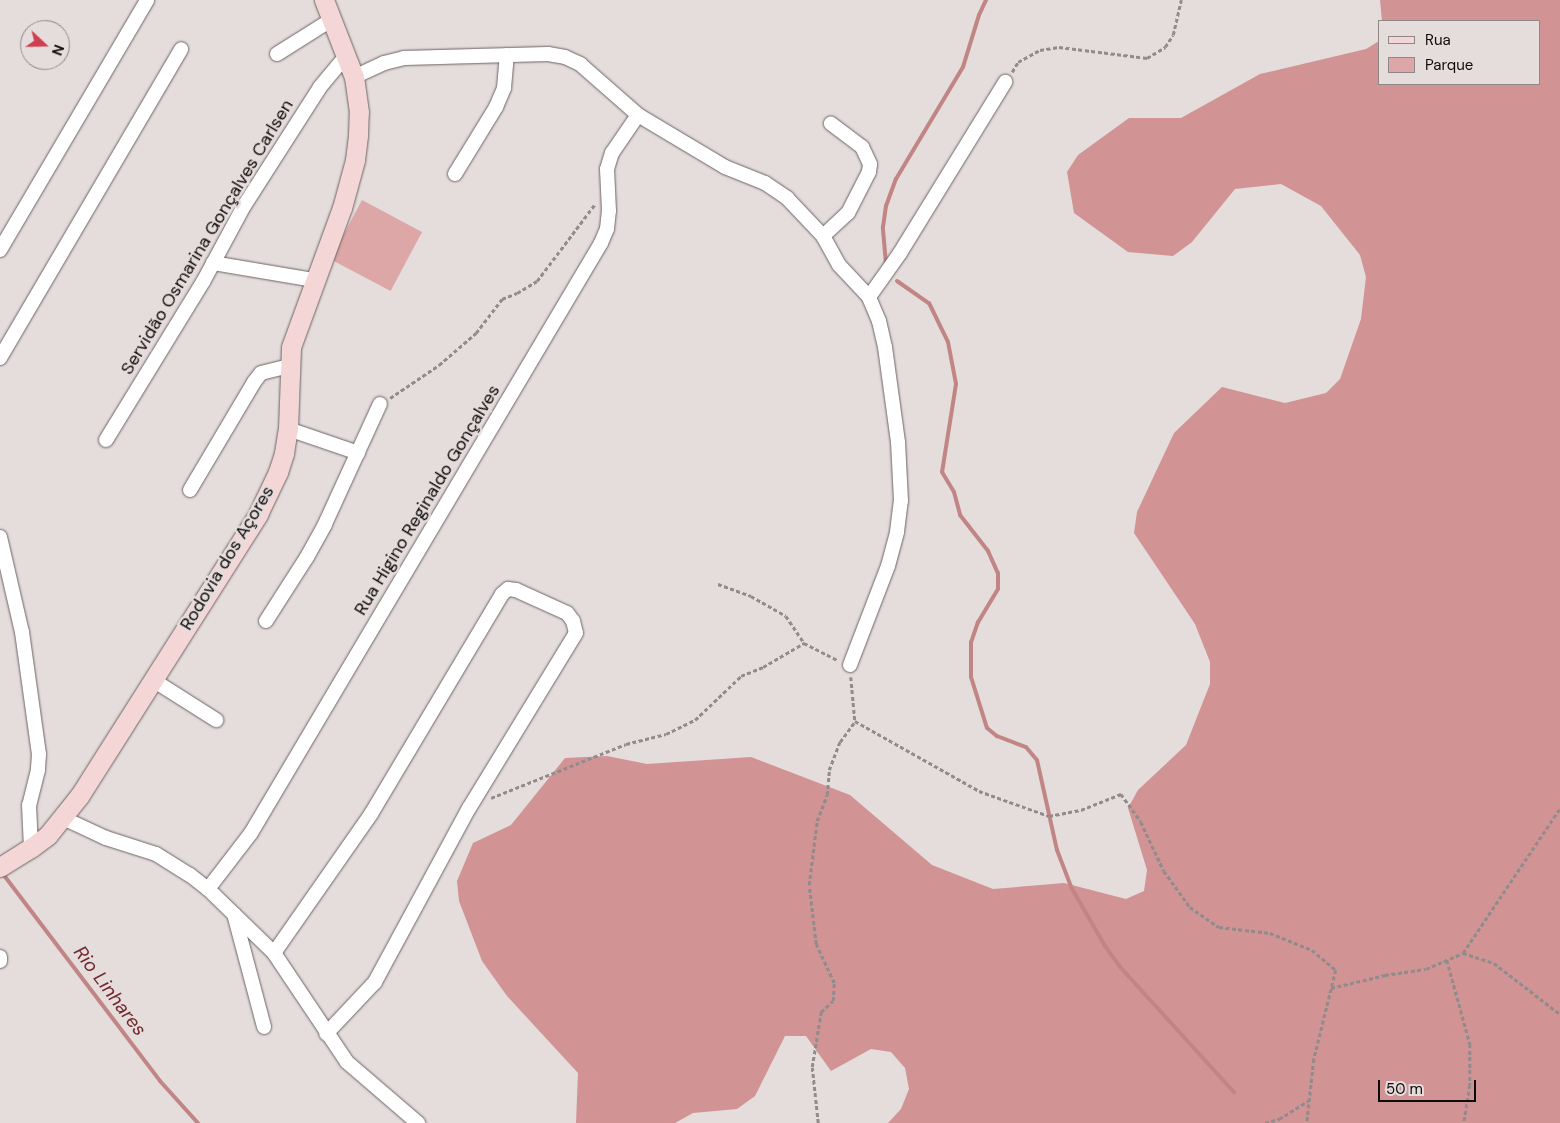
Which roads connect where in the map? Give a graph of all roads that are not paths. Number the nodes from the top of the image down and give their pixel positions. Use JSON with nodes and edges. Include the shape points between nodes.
{"nodes":[{"id":1,"x":147,"y":0,"type":"edge"},
{"id":2,"x":324,"y":0,"type":"edge"},
{"id":3,"x":331,"y":20,"type":"junction"},
{"id":4,"x":181,"y":49,"type":"dead end"},
{"id":5,"x":277,"y":54,"type":"dead end"},
{"id":6,"x":507,"y":55,"type":"junction"},
{"id":7,"x":346,"y":56,"type":"junction"},
{"id":8,"x":354,"y":77,"type":"junction"},
{"id":9,"x":1005,"y":82,"type":"road end"},
{"id":10,"x":638,"y":115,"type":"junction"},
{"id":11,"x":831,"y":124,"type":"dead end"},
{"id":12,"x":455,"y":174,"type":"dead end"},
{"id":13,"x":823,"y":236,"type":"junction"},
{"id":14,"x":0,"y":250,"type":"edge"},
{"id":15,"x":213,"y":263,"type":"junction"},
{"id":16,"x":314,"y":280,"type":"junction"},
{"id":17,"x":869,"y":297,"type":"junction"},
{"id":18,"x":0,"y":358,"type":"edge"},
{"id":19,"x":289,"y":366,"type":"junction"},
{"id":20,"x":380,"y":404,"type":"road end"},
{"id":21,"x":288,"y":429,"type":"junction"},
{"id":22,"x":106,"y":440,"type":"dead end"},
{"id":23,"x":358,"y":453,"type":"junction"},
{"id":24,"x":190,"y":490,"type":"dead end"},
{"id":25,"x":0,"y":537,"type":"edge"},
{"id":26,"x":266,"y":621,"type":"dead end"},
{"id":27,"x":850,"y":665,"type":"road end"},
{"id":28,"x":153,"y":680,"type":"junction"},
{"id":29,"x":216,"y":720,"type":"dead end"},
{"id":30,"x":63,"y":818,"type":"junction"},
{"id":31,"x":31,"y":848,"type":"junction"},
{"id":32,"x":0,"y":866,"type":"edge"},
{"id":33,"x":208,"y":889,"type":"junction"},
{"id":34,"x":234,"y":913,"type":"junction"},
{"id":35,"x":274,"y":953,"type":"junction"},
{"id":36,"x":0,"y":957,"type":"edge"},
{"id":37,"x":0,"y":961,"type":"edge"},
{"id":38,"x":264,"y":1027,"type":"dead end"},
{"id":39,"x":326,"y":1034,"type":"junction"},
{"id":40,"x":418,"y":1123,"type":"edge"}],
"edges":[{"from":1,"to":14,"type":"street"},
{"from":2,"to":3,"type":"street","name":"Rodovia dos Açores"},
{"from":3,"to":5,"type":"street"},
{"from":3,"to":7,"type":"street","name":"Rodovia dos Açores"},
{"from":4,"to":18,"type":"street"},
{"from":6,"to":8,"type":"street","via":[[404,58]]},
{"from":6,"to":10,"type":"street","via":[[565,57],[580,64]]},
{"from":6,"to":12,"type":"street","via":[[504,88],[496,107]]},
{"from":7,"to":8,"type":"street","name":"Rodovia dos Açores"},
{"from":7,"to":15,"type":"street","name":"Servidão Osmarina Gonçalves Carlsen","via":[[315,94],[244,206]]},
{"from":8,"to":16,"type":"street","name":"Rodovia dos Açores","via":[[359,112],[355,160],[342,208]]},
{"from":9,"to":17,"type":"street"},
{"from":10,"to":13,"type":"street","via":[[724,167],[765,183],[808,217]]},
{"from":10,"to":33,"type":"street","name":"Rua Higino Reginaldo Gonçalves","via":[[612,153],[607,169],[609,211],[601,243],[252,833]]},
{"from":11,"to":13,"type":"street","via":[[862,147],[870,164],[848,213]]},
{"from":13,"to":17,"type":"street","via":[[840,265]]},
{"from":15,"to":16,"type":"street"},
{"from":15,"to":22,"type":"street","name":"Servidão Osmarina Gonçalves Carlsen"},
{"from":16,"to":19,"type":"street","name":"Rodovia dos Açores","via":[[296,329]]},
{"from":17,"to":27,"type":"street","via":[[885,347],[898,442],[901,501],[888,566]]},
{"from":19,"to":21,"type":"street","name":"Rodovia dos Açores"},
{"from":19,"to":24,"type":"street","via":[[261,373]]},
{"from":20,"to":23,"type":"street"},
{"from":21,"to":23,"type":"street"},
{"from":21,"to":28,"type":"street","name":"Rodovia dos Açores","via":[[278,472],[262,507]]},
{"from":23,"to":26,"type":"street","via":[[307,558]]},
{"from":25,"to":31,"type":"street","via":[[25,650],[39,754],[29,805]]},
{"from":28,"to":29,"type":"street"},
{"from":28,"to":30,"type":"street","name":"Rodovia dos Açores"},
{"from":30,"to":31,"type":"street","name":"Rodovia dos Açores"},
{"from":30,"to":33,"type":"street","via":[[106,838],[156,854]]},
{"from":31,"to":32,"type":"street","name":"Rodovia dos Açores"},
{"from":33,"to":34,"type":"street"},
{"from":34,"to":35,"type":"street"},
{"from":34,"to":38,"type":"street"},
{"from":35,"to":39,"type":"street"},
{"from":35,"to":39,"type":"street","via":[[371,814],[502,594],[508,589],[516,590],[567,613],[576,634],[469,808],[375,982]]},
{"from":36,"to":37,"type":"street"},
{"from":39,"to":40,"type":"street","via":[[356,1072]]}]}
